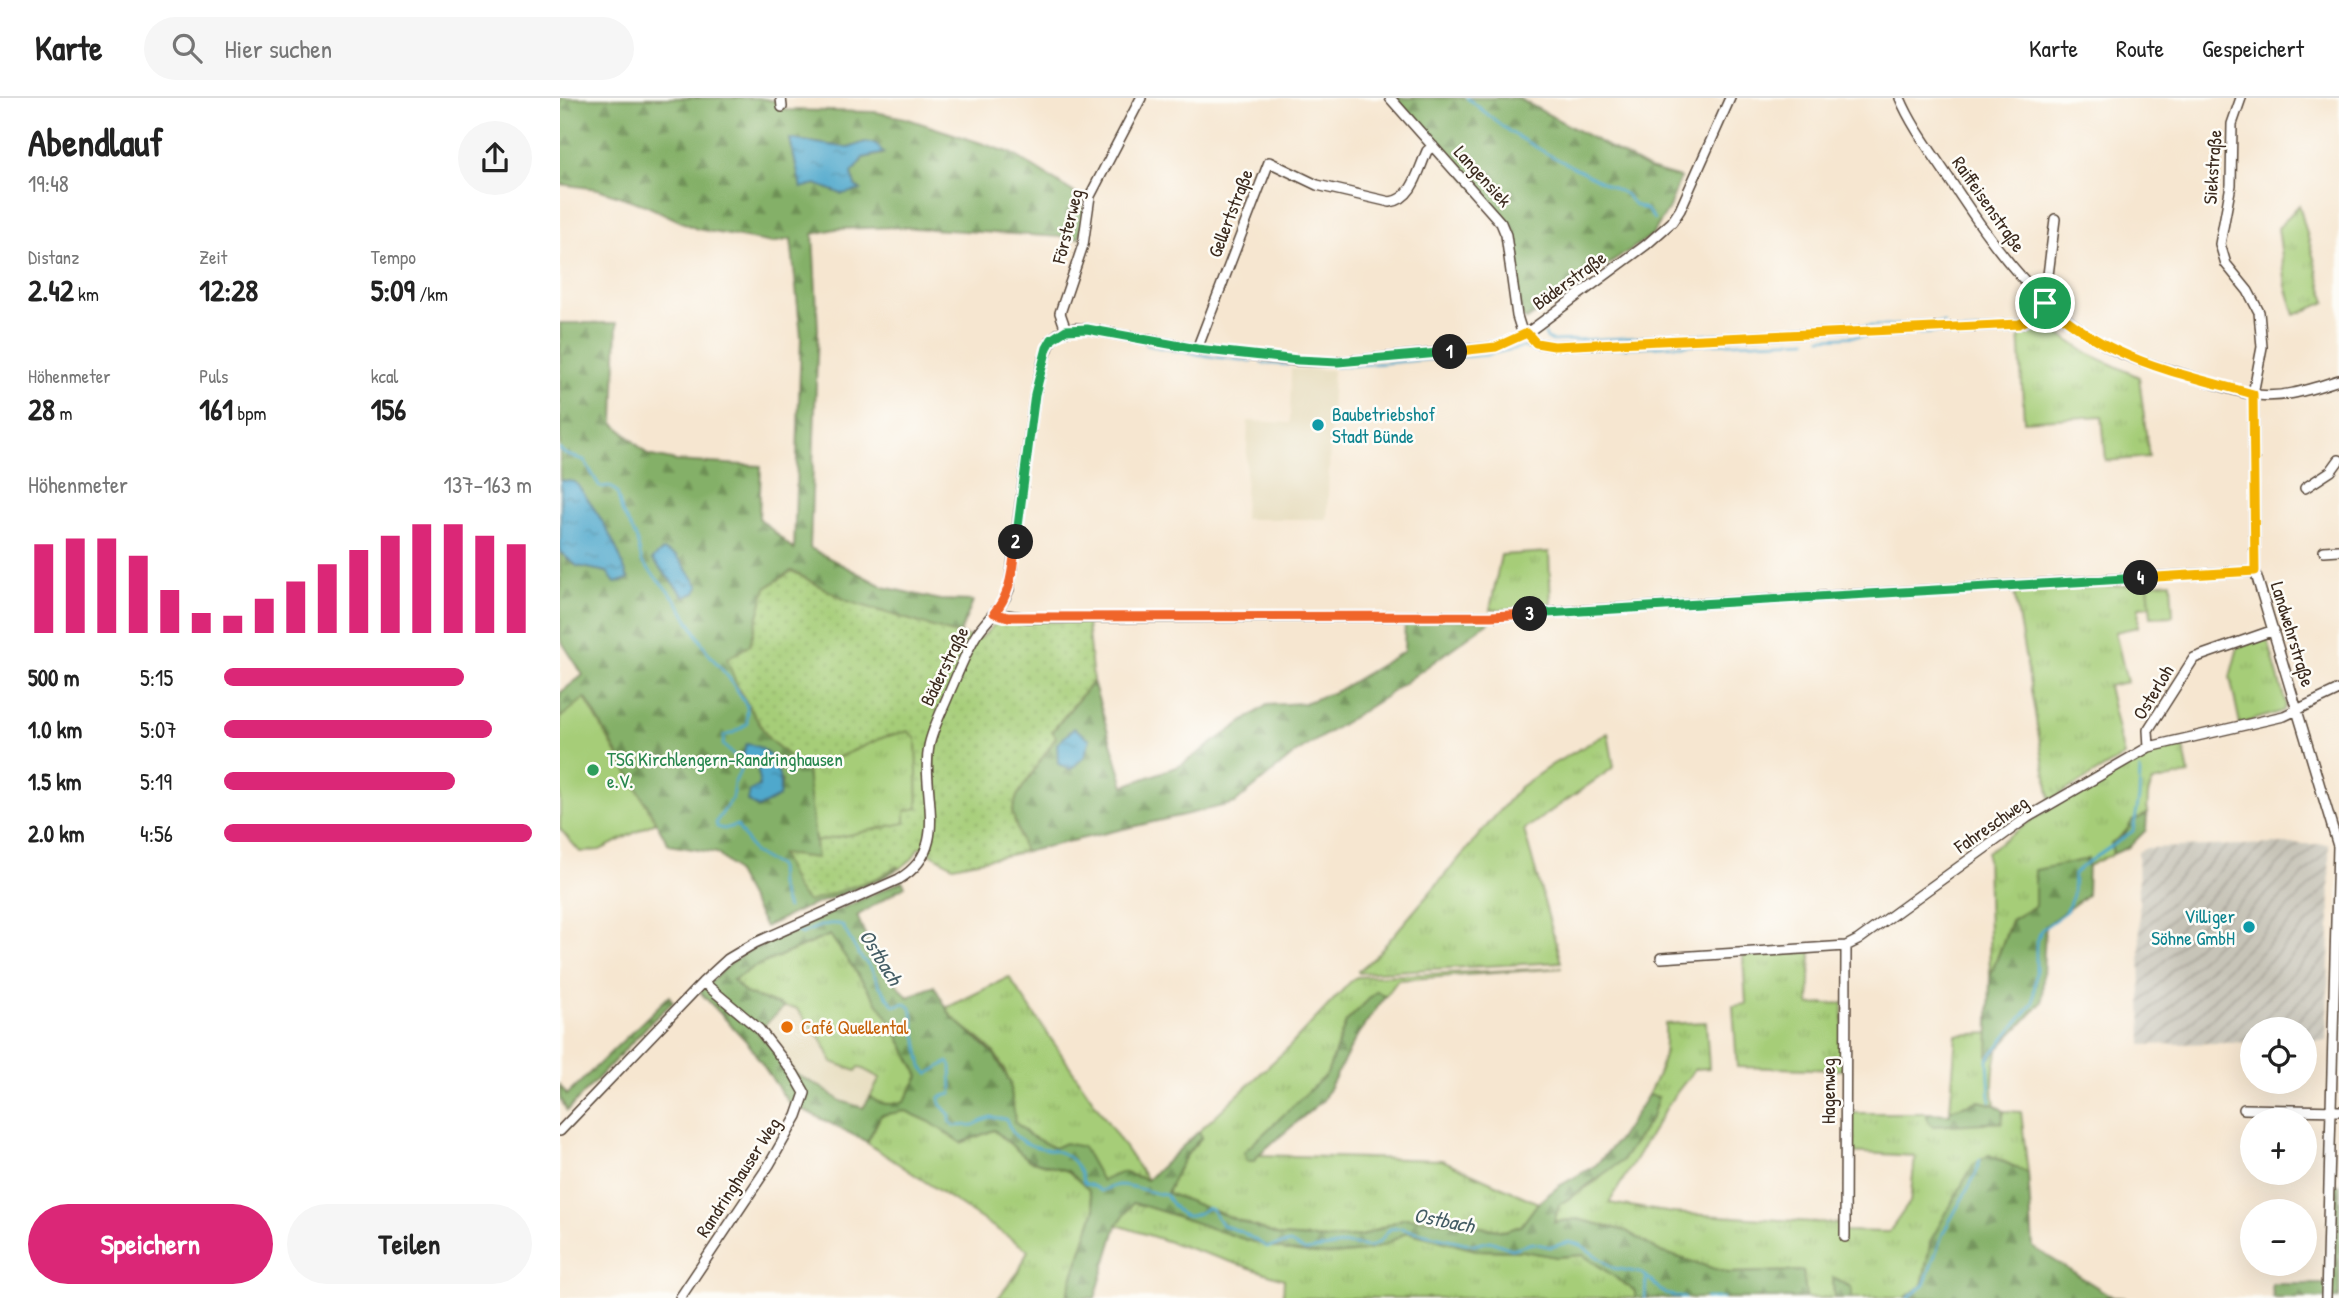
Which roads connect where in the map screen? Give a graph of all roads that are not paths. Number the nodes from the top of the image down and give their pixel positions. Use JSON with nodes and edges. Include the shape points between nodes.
{"nodes":[{"id":1,"x":1141,"y":98,"type":"edge"},
{"id":2,"x":1390,"y":98,"type":"edge"},
{"id":3,"x":1730,"y":98,"type":"edge"},
{"id":4,"x":1900,"y":98,"type":"edge"},
{"id":5,"x":2241,"y":98,"type":"edge"},
{"id":6,"x":1433,"y":146,"type":"junction"},
{"id":7,"x":2055,"y":219,"type":"dead end"},
{"id":8,"x":2044,"y":302,"type":"junction"},
{"id":9,"x":1066,"y":330,"type":"junction"},
{"id":10,"x":1525,"y":334,"type":"junction"},
{"id":11,"x":1197,"y":349,"type":"junction"},
{"id":12,"x":2339,"y":380,"type":"edge"},
{"id":13,"x":2253,"y":394,"type":"junction"},
{"id":14,"x":2339,"y":460,"type":"edge"},
{"id":15,"x":2305,"y":488,"type":"dead end"},
{"id":16,"x":2339,"y":550,"type":"edge"},
{"id":17,"x":2324,"y":551,"type":"dead end"},
{"id":18,"x":2255,"y":571,"type":"junction"},
{"id":19,"x":994,"y":613,"type":"junction"},
{"id":20,"x":2274,"y":630,"type":"junction"},
{"id":21,"x":2339,"y":690,"type":"edge"},
{"id":22,"x":2298,"y":710,"type":"junction"},
{"id":23,"x":2150,"y":747,"type":"junction"},
{"id":24,"x":2339,"y":846,"type":"edge"},
{"id":25,"x":1846,"y":946,"type":"junction"},
{"id":26,"x":1661,"y":958,"type":"dead end"},
{"id":27,"x":703,"y":982,"type":"junction"},
{"id":28,"x":2336,"y":1046,"type":"edge"},
{"id":29,"x":2317,"y":1110,"type":"edge"},
{"id":30,"x":2335,"y":1110,"type":"edge"},
{"id":31,"x":560,"y":1131,"type":"edge"},
{"id":32,"x":1845,"y":1237,"type":"dead end"},
{"id":33,"x":680,"y":1298,"type":"edge"},
{"id":34,"x":2326,"y":1298,"type":"edge"}],
"edges":[{"from":1,"to":9,"type":"street","name":"Försterweg","via":[[1090,196],[1083,245],[1060,313]]},
{"from":2,"to":6,"type":"street","name":"Langensiek"},
{"from":3,"to":10,"type":"street","name":"Bäderstraße","via":[[1672,222]]},
{"from":4,"to":8,"type":"street","name":"Raiffeisenstraße","via":[[1995,245]]},
{"from":5,"to":13,"type":"street","name":"Siekstraße","via":[[2232,124],[2231,185],[2220,244],[2226,264],[2259,312],[2262,347]]},
{"from":6,"to":10,"type":"street","name":"Langensiek","via":[[1501,223],[1517,316]]},
{"from":6,"to":11,"type":"street","name":"Gellertstraße","via":[[1408,194],[1390,202],[1317,185],[1269,162]]},
{"from":7,"to":8,"type":"street"},
{"from":8,"to":10,"type":"street","via":[[2030,319],[2019,324],[1554,346],[1536,343]]},
{"from":8,"to":13,"type":"street","name":"Raiffeisenstraße","via":[[2070,324],[2115,350]]},
{"from":9,"to":11,"type":"street","name":"Bäderstraße","via":[[1087,329]]},
{"from":9,"to":19,"type":"street","name":"Bäderstraße","via":[[1052,339],[1043,361],[1011,579],[1006,598]]},
{"from":10,"to":11,"type":"street","name":"Bäderstraße","via":[[1496,347],[1338,362]]},
{"from":12,"to":13,"type":"street","name":"Raiffeisenstraße","via":[[2284,395]]},
{"from":13,"to":18,"type":"street","name":"Landwehrstraße"},
{"from":14,"to":15,"type":"street"},
{"from":16,"to":17,"type":"street"},
{"from":18,"to":19,"type":"street","via":[[1491,616],[1028,618]]},
{"from":18,"to":20,"type":"street","name":"Landwehrstraße"},
{"from":19,"to":27,"type":"street","name":"Bäderstraße","via":[[970,648],[931,739],[930,835],[915,867],[900,878],[755,943]]},
{"from":20,"to":22,"type":"street","name":"Landwehrstraße"},
{"from":20,"to":23,"type":"street","name":"Osterloh","via":[[2194,658],[2148,730]]},
{"from":21,"to":22,"type":"street","name":"Fahreschweg"},
{"from":22,"to":23,"type":"street","name":"Fahreschweg"},
{"from":22,"to":24,"type":"street","name":"Landwehrstraße"},
{"from":23,"to":25,"type":"street","name":"Fahreschweg","via":[[2028,817]]},
{"from":24,"to":28,"type":"street","name":"Landwehrstraße"},
{"from":25,"to":26,"type":"street","name":"Fahreschweg"},
{"from":25,"to":32,"type":"street","name":"Hagenweg"},
{"from":27,"to":31,"type":"street","name":"Bäderstraße"},
{"from":27,"to":33,"type":"street","name":"Randringhauser Weg","via":[[759,1029],[805,1093],[769,1165]]},
{"from":28,"to":30,"type":"street","name":"Landwehrstraße"},
{"from":29,"to":30,"type":"street"},
{"from":30,"to":34,"type":"street","name":"Landwehrstraße"}]}
